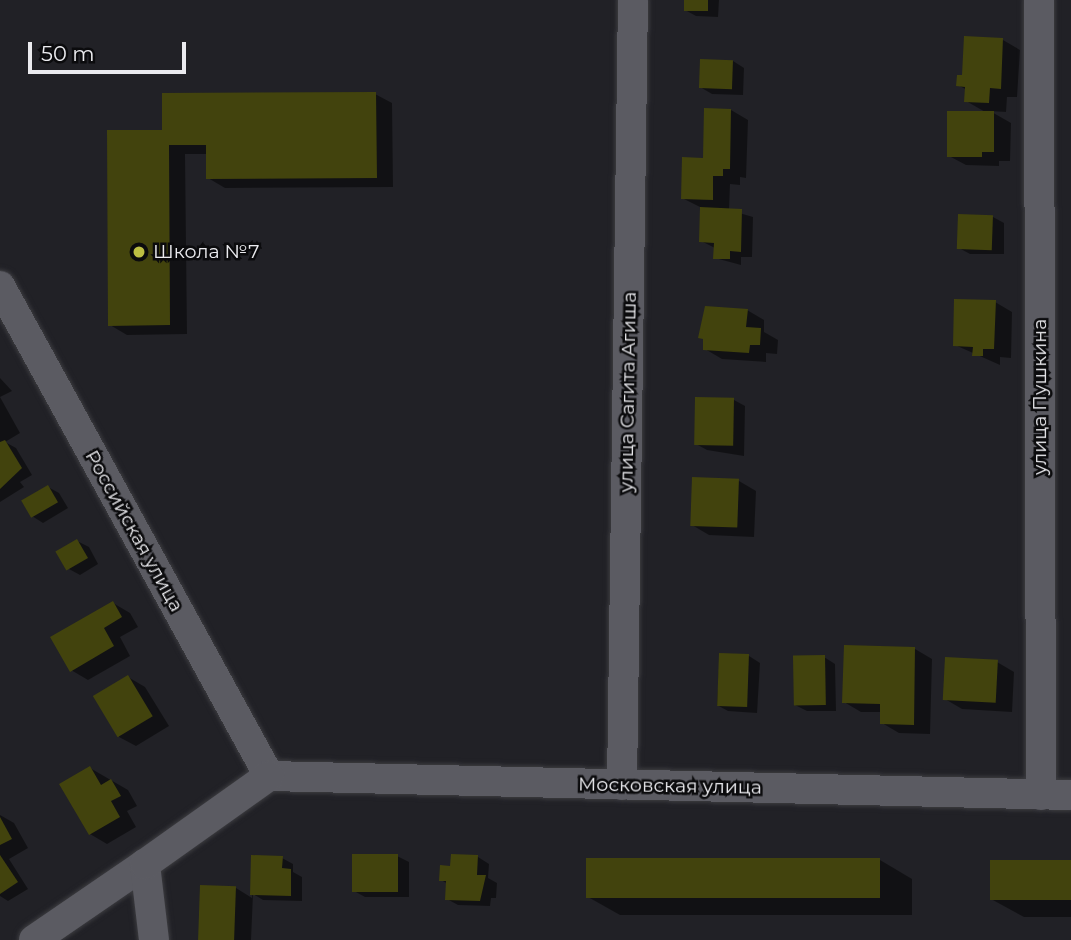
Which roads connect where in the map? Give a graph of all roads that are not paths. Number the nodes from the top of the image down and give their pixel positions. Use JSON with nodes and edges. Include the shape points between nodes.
{"nodes":[{"id":1,"x":633,"y":0,"type":"edge"},
{"id":2,"x":1039,"y":0,"type":"edge"},
{"id":3,"x":0,"y":286,"type":"edge"},
{"id":4,"x":269,"y":776,"type":"junction"},
{"id":5,"x":622,"y":785,"type":"junction"},
{"id":6,"x":1041,"y":794,"type":"junction"},
{"id":7,"x":1071,"y":795,"type":"edge"},
{"id":8,"x":145,"y":864,"type":"junction"},
{"id":9,"x":34,"y":940,"type":"edge"},
{"id":10,"x":154,"y":940,"type":"edge"}],
"edges":[{"from":1,"to":5,"type":"street","name":"улица Сагита Агиша"},
{"from":2,"to":6,"type":"street","name":"улица Пушкина"},
{"from":3,"to":4,"type":"street","name":"Российская улица"},
{"from":4,"to":5,"type":"street","name":"Московская улица"},
{"from":4,"to":8,"type":"street"},
{"from":5,"to":6,"type":"street","name":"Московская улица"},
{"from":6,"to":7,"type":"street","name":"Московская улица"},
{"from":8,"to":9,"type":"street"},
{"from":8,"to":10,"type":"street"}]}
